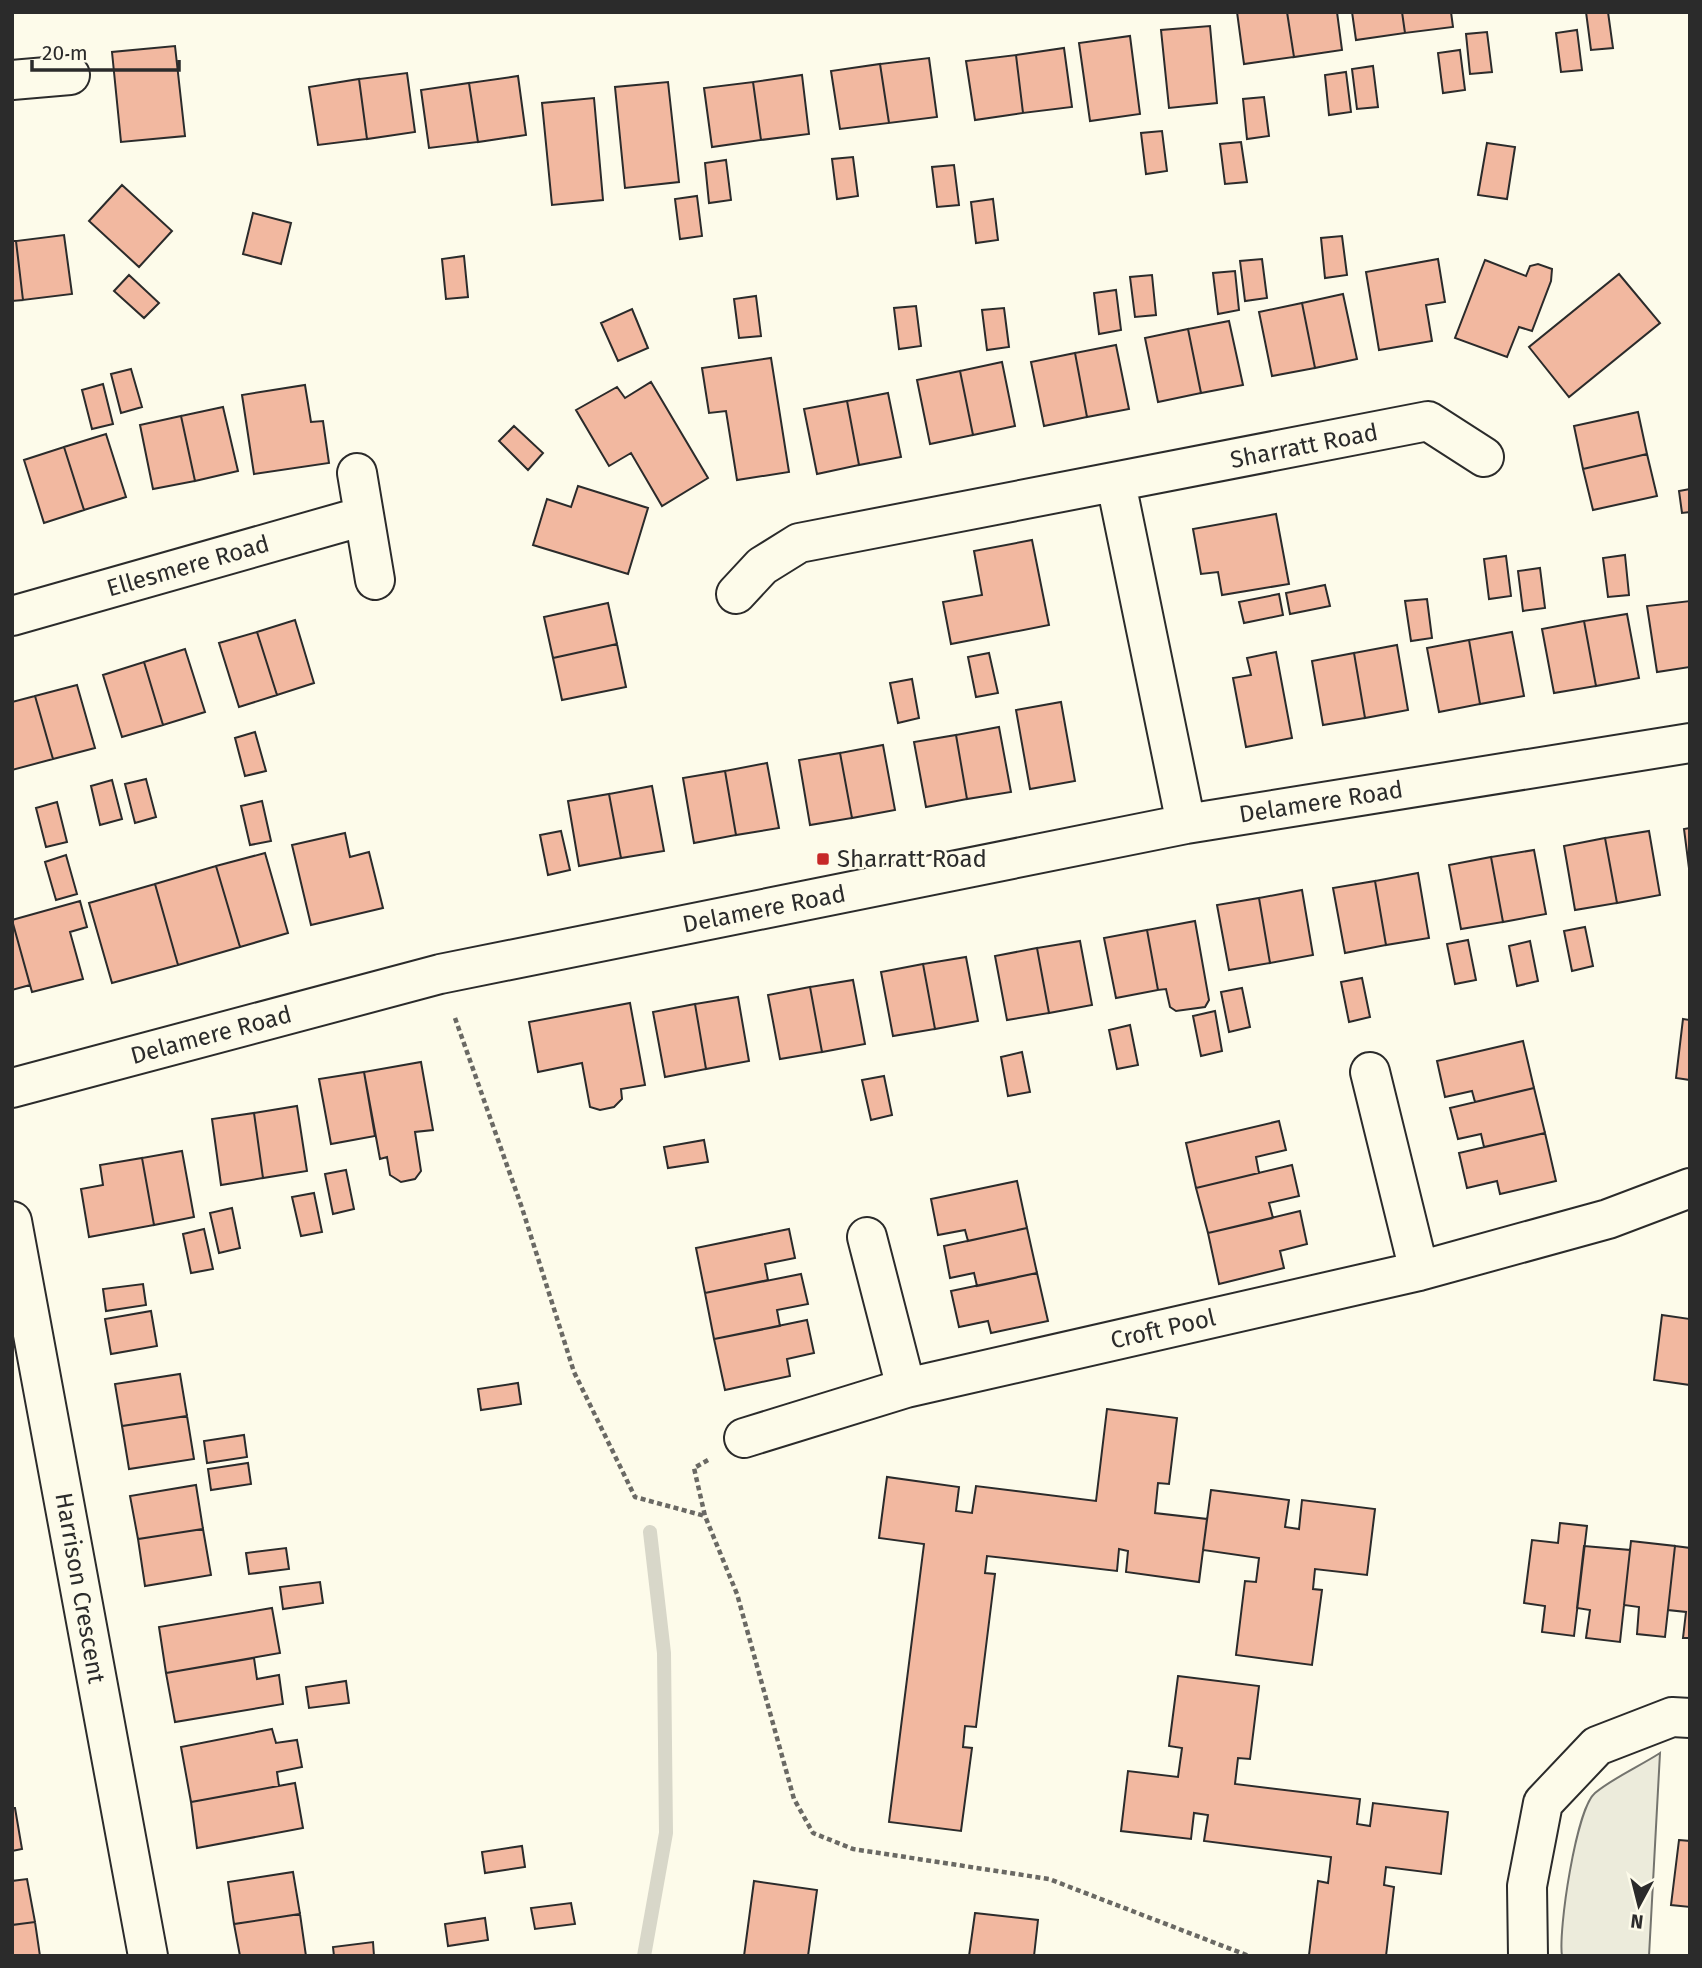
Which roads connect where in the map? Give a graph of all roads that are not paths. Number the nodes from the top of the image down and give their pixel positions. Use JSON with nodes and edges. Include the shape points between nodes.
{"nodes":[{"id":1,"x":70,"y":75,"type":"dead end"},
{"id":2,"x":12,"y":80,"type":"edge"},
{"id":3,"x":1484,"y":457,"type":"dead end"},
{"id":4,"x":357,"y":473,"type":"dead end"},
{"id":5,"x":1116,"y":483,"type":"junction"},
{"id":6,"x":364,"y":516,"type":"junction"},
{"id":7,"x":375,"y":580,"type":"dead end"},
{"id":8,"x":736,"y":594,"type":"dead end"},
{"id":9,"x":12,"y":616,"type":"edge"},
{"id":10,"x":1690,"y":743,"type":"edge"},
{"id":11,"x":1186,"y":824,"type":"junction"},
{"id":12,"x":1370,"y":1072,"type":"dead end"},
{"id":13,"x":12,"y":1088,"type":"edge"},
{"id":14,"x":1690,"y":1188,"type":"edge"},
{"id":15,"x":12,"y":1221,"type":"edge"},
{"id":16,"x":867,"y":1237,"type":"dead end"},
{"id":17,"x":1419,"y":1270,"type":"junction"},
{"id":18,"x":906,"y":1388,"type":"junction"},
{"id":19,"x":744,"y":1438,"type":"road end"},
{"id":20,"x":1690,"y":1718,"type":"edge"},
{"id":21,"x":148,"y":1956,"type":"edge"},
{"id":22,"x":1528,"y":1956,"type":"edge"}],
"edges":[{"from":1,"to":2,"type":"street"},
{"from":3,"to":5,"type":"street","name":"Sharratt Road","via":[[1428,421]]},
{"from":4,"to":6,"type":"street"},
{"from":5,"to":8,"type":"street","name":"Sharratt Road","via":[[799,543],[762,566]]},
{"from":5,"to":11,"type":"street"},
{"from":6,"to":7,"type":"street"},
{"from":6,"to":9,"type":"street","name":"Ellesmere Road"},
{"from":10,"to":11,"type":"street","name":"Delamere Road"},
{"from":11,"to":13,"type":"street","name":"Delamere Road","via":[[440,974]]},
{"from":12,"to":17,"type":"street"},
{"from":14,"to":17,"type":"street","name":"Croft Pool","via":[[1608,1219]]},
{"from":15,"to":21,"type":"street","name":"Harrison Crescent"},
{"from":16,"to":18,"type":"street"},
{"from":17,"to":18,"type":"street","name":"Croft Pool"},
{"from":18,"to":19,"type":"street","name":"Croft Pool"},
{"from":20,"to":22,"type":"street","via":[[1672,1717],[1597,1746],[1543,1803],[1527,1886]]}]}
